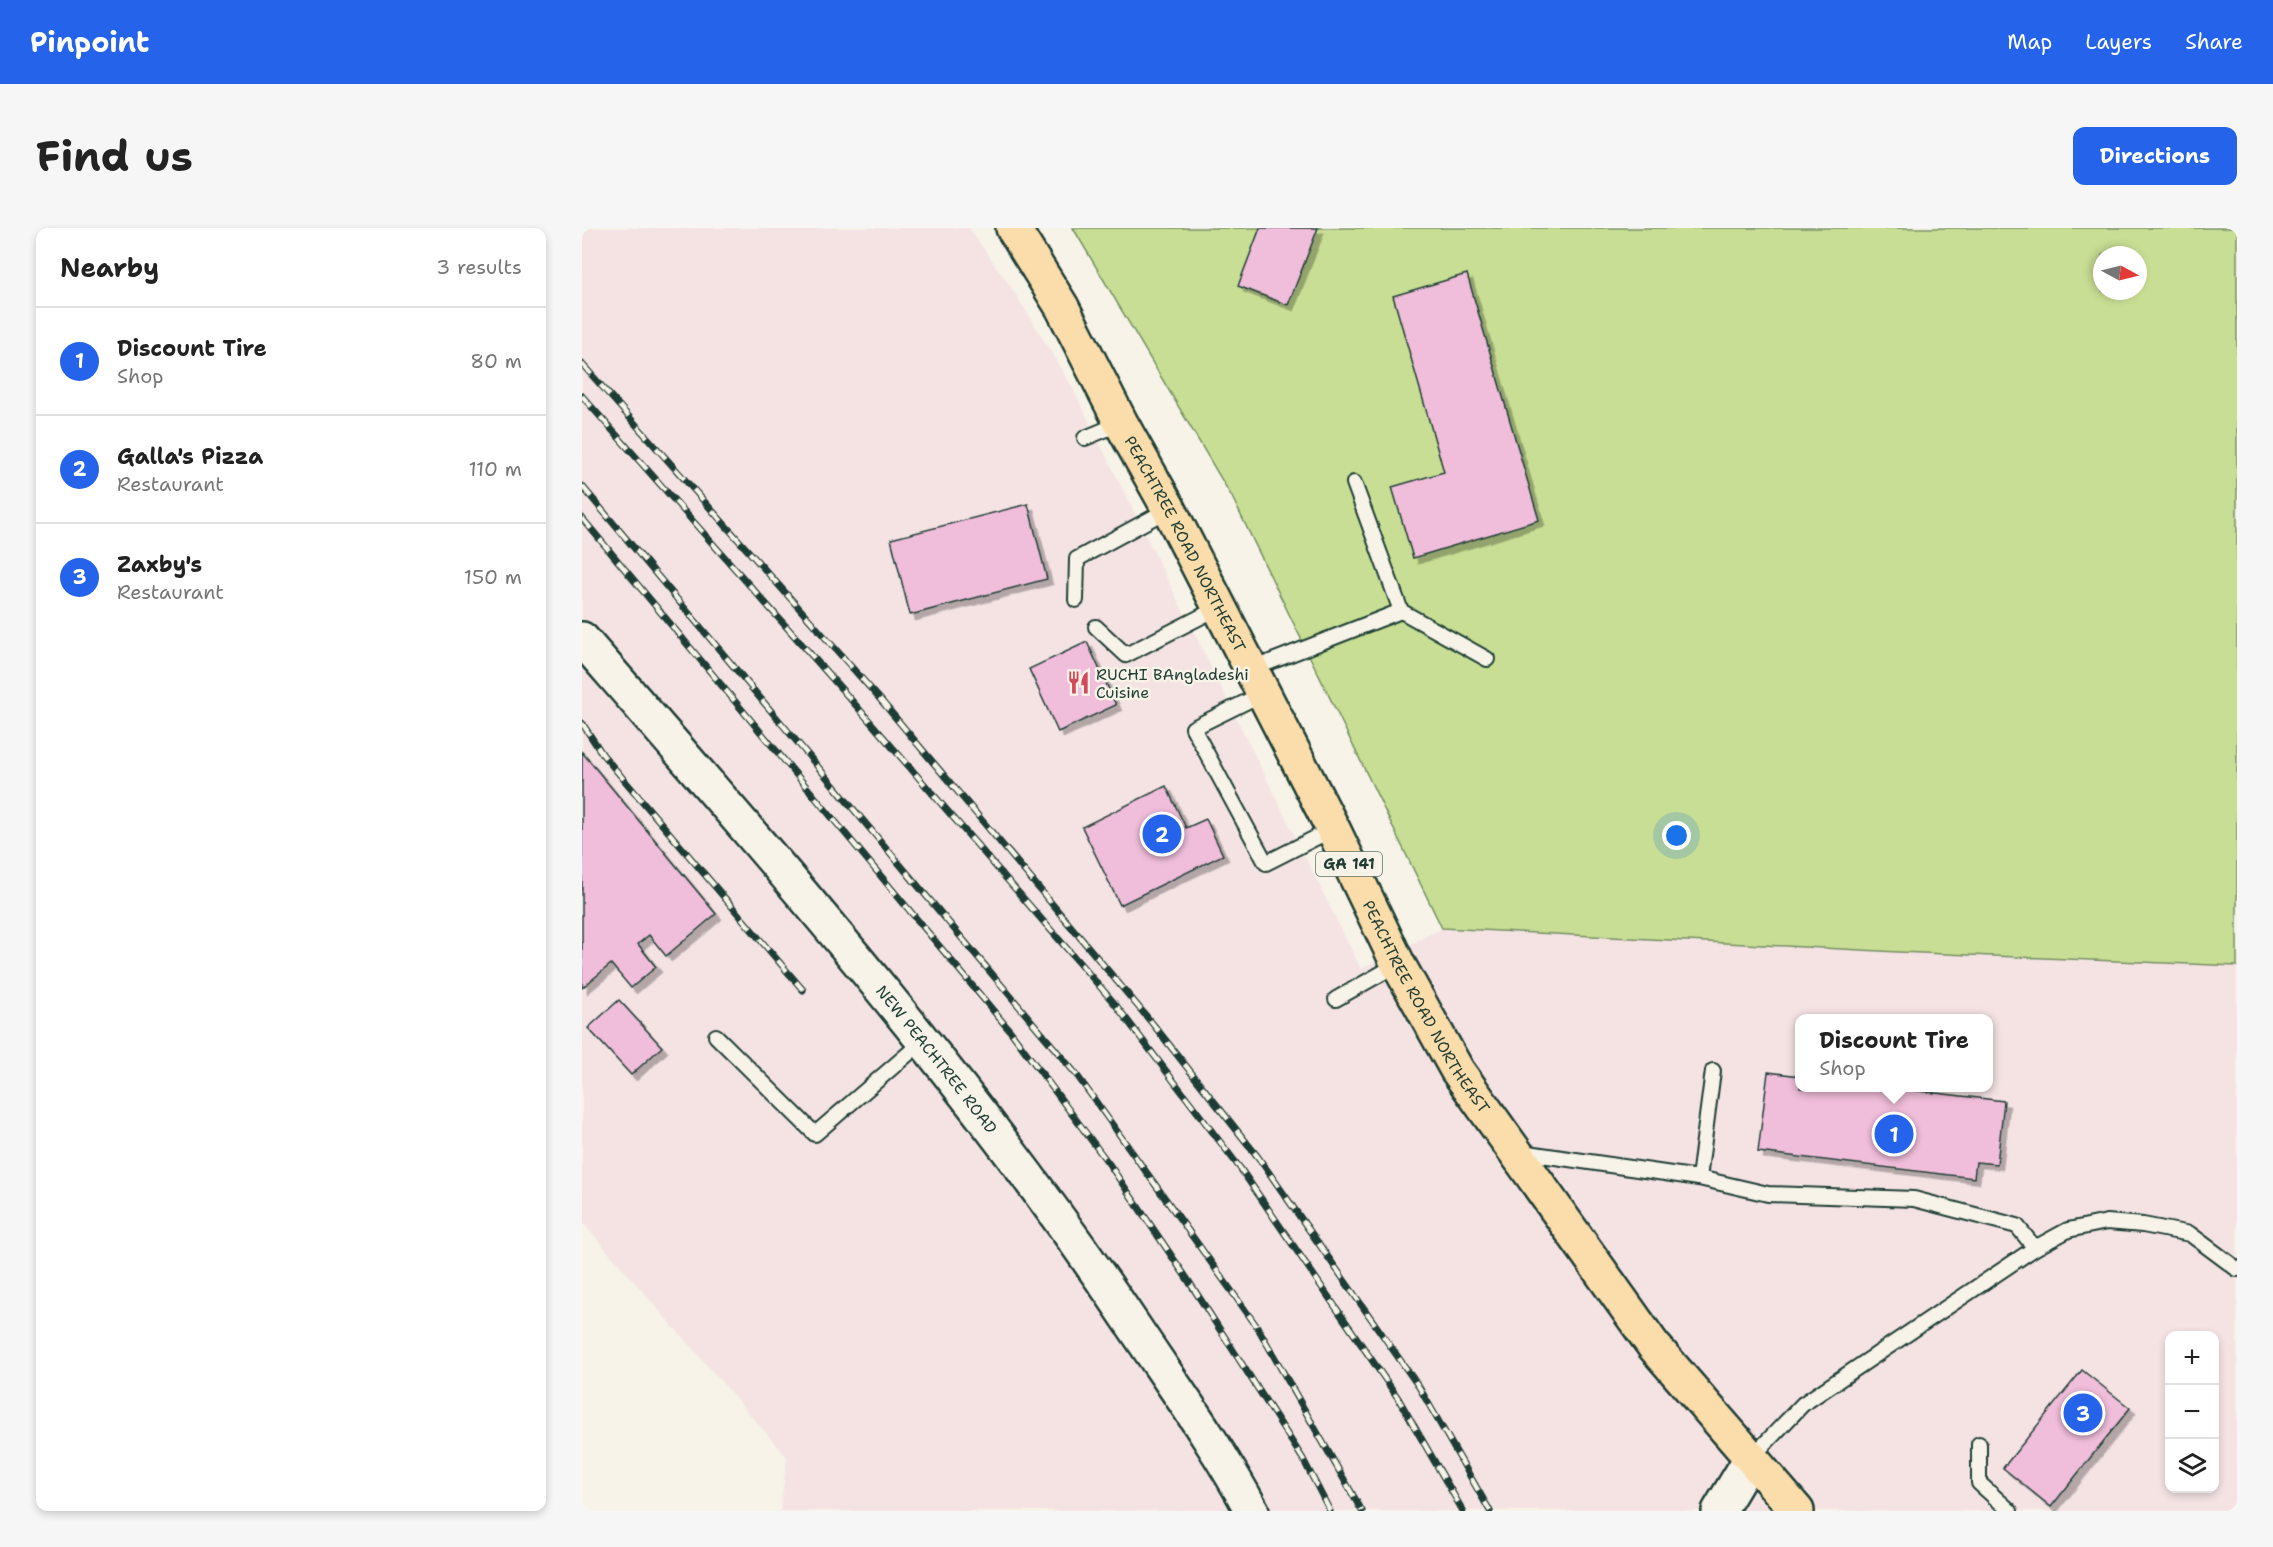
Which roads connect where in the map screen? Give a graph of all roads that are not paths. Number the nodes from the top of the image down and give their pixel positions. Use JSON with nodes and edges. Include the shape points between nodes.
{"nodes":[{"id":1,"x":1013,"y":228,"type":"edge"},
{"id":2,"x":1121,"y":423,"type":"junction"},
{"id":3,"x":1085,"y":438,"type":"dead end"},
{"id":4,"x":1354,"y":483,"type":"dead end"},
{"id":5,"x":1169,"y":509,"type":"junction"},
{"id":6,"x":1076,"y":600,"type":"dead end"},
{"id":7,"x":1218,"y":608,"type":"junction"},
{"id":8,"x":1401,"y":611,"type":"junction"},
{"id":9,"x":1096,"y":627,"type":"dead end"},
{"id":10,"x":582,"y":639,"type":"edge"},
{"id":11,"x":1487,"y":659,"type":"dead end"},
{"id":12,"x":1257,"y":681,"type":"junction"},
{"id":13,"x":1333,"y":829,"type":"junction"},
{"id":14,"x":1398,"y":964,"type":"junction"},
{"id":15,"x":1336,"y":999,"type":"dead end"},
{"id":16,"x":716,"y":1036,"type":"dead end"},
{"id":17,"x":923,"y":1041,"type":"junction"},
{"id":18,"x":1713,"y":1071,"type":"dead end"},
{"id":19,"x":1514,"y":1150,"type":"junction"},
{"id":20,"x":1699,"y":1178,"type":"junction"},
{"id":21,"x":2035,"y":1248,"type":"junction"},
{"id":22,"x":2237,"y":1269,"type":"edge"},
{"id":23,"x":1979,"y":1444,"type":"dead end"},
{"id":24,"x":1751,"y":1458,"type":"junction"},
{"id":25,"x":1252,"y":1511,"type":"edge"},
{"id":26,"x":1719,"y":1511,"type":"edge"},
{"id":27,"x":1797,"y":1511,"type":"edge"},
{"id":28,"x":2010,"y":1511,"type":"edge"}],
"edges":[{"from":1,"to":2,"type":"highway","name":"PEACHTREE ROAD NORTHEAST","number":"GA 141","via":[[1062,307]]},
{"from":2,"to":3,"type":"lane"},
{"from":2,"to":5,"type":"highway","name":"PEACHTREE ROAD NORTHEAST","number":"GA 141"},
{"from":4,"to":8,"type":"lane"},
{"from":5,"to":6,"type":"lane","via":[[1077,559]]},
{"from":5,"to":7,"type":"highway","name":"PEACHTREE ROAD NORTHEAST","number":"GA 141"},
{"from":7,"to":9,"type":"lane","via":[[1126,655]]},
{"from":7,"to":12,"type":"highway","name":"PEACHTREE ROAD NORTHEAST","number":"GA 141"},
{"from":8,"to":11,"type":"lane"},
{"from":8,"to":12,"type":"lane"},
{"from":10,"to":17,"type":"street","name":"NEW PEACHTREE ROAD","via":[[745,826]]},
{"from":12,"to":13,"type":"highway","name":"PEACHTREE ROAD NORTHEAST","number":"GA 141"},
{"from":12,"to":13,"type":"lane","via":[[1193,728],[1266,864]]},
{"from":13,"to":14,"type":"highway","name":"PEACHTREE ROAD NORTHEAST","number":"GA 141"},
{"from":14,"to":15,"type":"lane"},
{"from":14,"to":19,"type":"highway","name":"PEACHTREE ROAD NORTHEAST","number":"GA 141","via":[[1456,1070]]},
{"from":16,"to":17,"type":"lane","via":[[815,1134]]},
{"from":17,"to":25,"type":"street","name":"NEW PEACHTREE ROAD","via":[[1103,1279],[1228,1466]]},
{"from":18,"to":20,"type":"lane"},
{"from":19,"to":20,"type":"lane"},
{"from":19,"to":24,"type":"highway","name":"PEACHTREE ROAD NORTHEAST","number":"GA 141","via":[[1653,1345]]},
{"from":20,"to":21,"type":"lane","via":[[1768,1194],[1914,1199],[2017,1226]]},
{"from":21,"to":22,"type":"lane","via":[[2068,1230],[2107,1222],[2143,1225],[2190,1234]]},
{"from":21,"to":24,"type":"lane","via":[[1803,1404]]},
{"from":23,"to":28,"type":"lane","via":[[1979,1483]]},
{"from":24,"to":26,"type":"street"},
{"from":24,"to":27,"type":"highway","number":"GA 141"}]}
